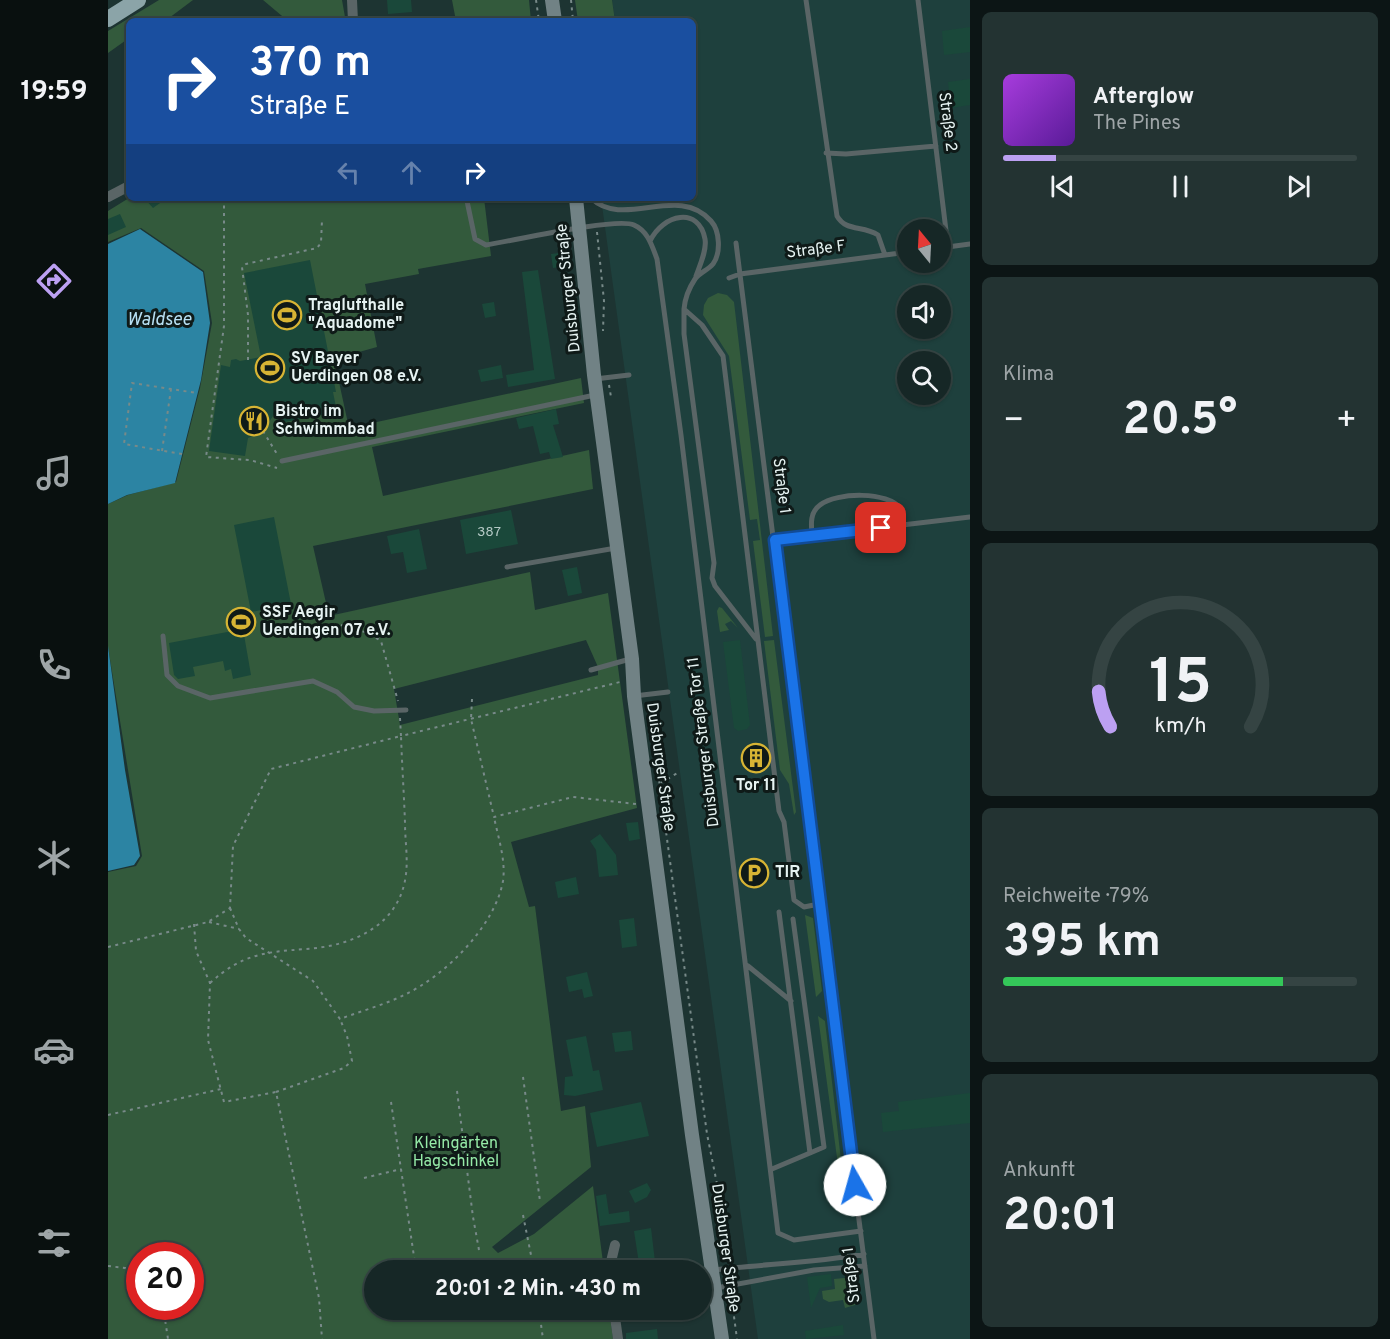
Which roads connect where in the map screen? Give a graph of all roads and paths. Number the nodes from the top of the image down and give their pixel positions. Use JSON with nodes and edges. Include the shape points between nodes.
{"nodes":[{"id":1,"x":138,"y":0,"type":"edge"},
{"id":2,"x":352,"y":0,"type":"edge"},
{"id":3,"x":536,"y":0,"type":"edge"},
{"id":4,"x":552,"y":0,"type":"edge"},
{"id":5,"x":571,"y":0,"type":"edge"},
{"id":6,"x":806,"y":0,"type":"edge"},
{"id":7,"x":918,"y":0,"type":"edge"},
{"id":8,"x":353,"y":18,"type":"edge"},
{"id":9,"x":539,"y":18,"type":"edge"},
{"id":10,"x":555,"y":18,"type":"edge"},
{"id":11,"x":573,"y":18,"type":"edge"},
{"id":12,"x":108,"y":19,"type":"edge"},
{"id":13,"x":936,"y":146,"type":"junction"},
{"id":14,"x":826,"y":153,"type":"junction"},
{"id":15,"x":126,"y":188,"type":"edge"},
{"id":16,"x":108,"y":197,"type":"edge"},
{"id":17,"x":224,"y":201,"type":"edge"},
{"id":18,"x":467,"y":201,"type":"dead end"},
{"id":19,"x":576,"y":201,"type":"edge"},
{"id":20,"x":596,"y":201,"type":"edge"},
{"id":21,"x":945,"y":219,"type":"edge"},
{"id":22,"x":322,"y":220,"type":"dead end"},
{"id":23,"x":597,"y":226,"type":"junction"},
{"id":24,"x":580,"y":228,"type":"junction"},
{"id":25,"x":651,"y":241,"type":"junction"},
{"id":26,"x":736,"y":243,"type":"dead end"},
{"id":27,"x":970,"y":244,"type":"edge"},
{"id":28,"x":951,"y":247,"type":"edge"},
{"id":29,"x":897,"y":253,"type":"edge"},
{"id":30,"x":885,"y":255,"type":"junction"},
{"id":31,"x":740,"y":273,"type":"junction"},
{"id":32,"x":696,"y":277,"type":"junction"},
{"id":33,"x":729,"y":278,"type":"dead end"},
{"id":34,"x":684,"y":309,"type":"junction"},
{"id":35,"x":603,"y":336,"type":"dead end"},
{"id":36,"x":248,"y":360,"type":"dead end"},
{"id":37,"x":629,"y":375,"type":"dead end"},
{"id":38,"x":602,"y":378,"type":"junction"},
{"id":39,"x":171,"y":389,"type":"junction"},
{"id":40,"x":197,"y":393,"type":"dead end"},
{"id":41,"x":597,"y":394,"type":"junction"},
{"id":42,"x":611,"y":400,"type":"dead end"},
{"id":43,"x":263,"y":431,"type":"dead end"},
{"id":44,"x":162,"y":451,"type":"junction"},
{"id":45,"x":182,"y":454,"type":"dead end"},
{"id":46,"x":282,"y":461,"type":"junction"},
{"id":47,"x":970,"y":517,"type":"edge"},
{"id":48,"x":904,"y":525,"type":"junction"},
{"id":49,"x":812,"y":536,"type":"junction"},
{"id":50,"x":775,"y":540,"type":"junction"},
{"id":51,"x":616,"y":548,"type":"junction"},
{"id":52,"x":507,"y":567,"type":"dead end"},
{"id":53,"x":341,"y":625,"type":"dead end"},
{"id":54,"x":163,"y":636,"type":"dead end"},
{"id":55,"x":757,"y":640,"type":"junction"},
{"id":56,"x":632,"y":659,"type":"junction"},
{"id":57,"x":591,"y":670,"type":"dead end"},
{"id":58,"x":623,"y":682,"type":"dead end"},
{"id":59,"x":668,"y":692,"type":"dead end"},
{"id":60,"x":641,"y":695,"type":"junction"},
{"id":61,"x":472,"y":699,"type":"dead end"},
{"id":62,"x":403,"y":711,"type":"junction"},
{"id":63,"x":471,"y":719,"type":"junction"},
{"id":64,"x":401,"y":736,"type":"junction"},
{"id":65,"x":679,"y":772,"type":"dead end"},
{"id":66,"x":660,"y":784,"type":"junction"},
{"id":67,"x":639,"y":804,"type":"dead end"},
{"id":68,"x":494,"y":817,"type":"junction"},
{"id":69,"x":819,"y":904,"type":"junction"},
{"id":70,"x":230,"y":908,"type":"junction"},
{"id":71,"x":779,"y":912,"type":"dead end"},
{"id":72,"x":793,"y":919,"type":"dead end"},
{"id":73,"x":208,"y":922,"type":"junction"},
{"id":74,"x":194,"y":924,"type":"junction"},
{"id":75,"x":239,"y":929,"type":"junction"},
{"id":76,"x":108,"y":947,"type":"edge"},
{"id":77,"x":267,"y":951,"type":"junction"},
{"id":78,"x":745,"y":962,"type":"junction"},
{"id":79,"x":210,"y":983,"type":"junction"},
{"id":80,"x":791,"y":1001,"type":"junction"},
{"id":81,"x":340,"y":1019,"type":"junction"},
{"id":82,"x":524,"y":1077,"type":"dead end"},
{"id":83,"x":221,"y":1089,"type":"junction"},
{"id":84,"x":458,"y":1091,"type":"dead end"},
{"id":85,"x":276,"y":1092,"type":"junction"},
{"id":86,"x":391,"y":1102,"type":"dead end"},
{"id":87,"x":108,"y":1115,"type":"edge"},
{"id":88,"x":810,"y":1153,"type":"junction"},
{"id":89,"x":401,"y":1169,"type":"junction"},
{"id":90,"x":772,"y":1169,"type":"junction"},
{"id":91,"x":364,"y":1178,"type":"dead end"},
{"id":92,"x":540,"y":1201,"type":"dead end"},
{"id":93,"x":523,"y":1215,"type":"dead end"},
{"id":94,"x":861,"y":1231,"type":"junction"},
{"id":95,"x":615,"y":1245,"type":"dead end"},
{"id":96,"x":479,"y":1250,"type":"dead end"},
{"id":97,"x":864,"y":1254,"type":"junction"},
{"id":98,"x":415,"y":1260,"type":"edge"},
{"id":99,"x":532,"y":1260,"type":"edge"},
{"id":100,"x":611,"y":1260,"type":"edge"},
{"id":101,"x":711,"y":1260,"type":"edge"},
{"id":102,"x":798,"y":1263,"type":"junction"},
{"id":103,"x":108,"y":1266,"type":"edge"},
{"id":104,"x":865,"y":1266,"type":"junction"},
{"id":105,"x":728,"y":1268,"type":"junction"},
{"id":106,"x":126,"y":1269,"type":"edge"},
{"id":107,"x":712,"y":1270,"type":"joint"},
{"id":108,"x":799,"y":1273,"type":"junction"},
{"id":109,"x":730,"y":1287,"type":"junction"},
{"id":110,"x":714,"y":1288,"type":"junction"},
{"id":111,"x":165,"y":1320,"type":"edge"},
{"id":112,"x":540,"y":1320,"type":"edge"},
{"id":113,"x":615,"y":1320,"type":"edge"},
{"id":114,"x":168,"y":1339,"type":"edge"},
{"id":115,"x":322,"y":1339,"type":"edge"},
{"id":116,"x":543,"y":1339,"type":"edge"},
{"id":117,"x":618,"y":1339,"type":"edge"},
{"id":118,"x":722,"y":1339,"type":"edge"},
{"id":119,"x":737,"y":1339,"type":"edge"},
{"id":120,"x":874,"y":1339,"type":"edge"}],
"edges":[{"from":1,"to":12,"type":"highway"},
{"from":2,"to":8,"type":"street"},
{"from":3,"to":9,"type":"path"},
{"from":4,"to":10,"type":"main road"},
{"from":5,"to":11,"type":"path"},
{"from":6,"to":14,"type":"lane"},
{"from":7,"to":13,"type":"lane","name":"Straße 2"},
{"from":13,"to":14,"type":"lane"},
{"from":13,"to":21,"type":"lane","name":"Straße 2"},
{"from":14,"to":30,"type":"lane","via":[[841,223],[871,231],[882,243]]},
{"from":15,"to":16,"type":"street"},
{"from":17,"to":46,"type":"path","via":[[224,326],[206,457],[250,460],[277,469]]},
{"from":18,"to":24,"type":"lane","via":[[475,239],[486,245]]},
{"from":19,"to":24,"type":"main road","name":"Duisburger Straße"},
{"from":20,"to":32,"type":"lane","via":[[609,210],[676,204],[697,208],[713,222],[719,241],[713,264]]},
{"from":22,"to":36,"type":"path","via":[[321,243],[317,248],[242,267]]},
{"from":23,"to":24,"type":"lane"},
{"from":23,"to":25,"type":"lane","via":[[627,223],[643,231]]},
{"from":23,"to":35,"type":"path"},
{"from":24,"to":38,"type":"main road","name":"Duisburger Straße"},
{"from":25,"to":32,"type":"lane","via":[[660,225],[670,219],[692,220],[705,239]]},
{"from":25,"to":78,"type":"lane","name":"Duisburger Straße Tor 11","via":[[657,259],[681,435]]},
{"from":26,"to":31,"type":"lane","name":"Straße 1"},
{"from":27,"to":28,"type":"lane"},
{"from":29,"to":30,"type":"lane","name":"Straße F"},
{"from":30,"to":31,"type":"lane","name":"Straße F"},
{"from":31,"to":33,"type":"lane","name":"Straße F"},
{"from":31,"to":50,"type":"lane","name":"Straße 1"},
{"from":32,"to":34,"type":"lane"},
{"from":34,"to":55,"type":"lane","via":[[702,325],[723,356]]},
{"from":34,"to":55,"type":"lane","via":[[714,563],[712,578]]},
{"from":37,"to":38,"type":"lane"},
{"from":38,"to":41,"type":"main road","name":"Duisburger Straße"},
{"from":38,"to":42,"type":"path"},
{"from":39,"to":40,"type":"path"},
{"from":39,"to":44,"type":"path"},
{"from":39,"to":44,"type":"path","via":[[132,383],[124,444]]},
{"from":41,"to":46,"type":"lane"},
{"from":41,"to":51,"type":"main road","name":"Duisburger Straße"},
{"from":43,"to":46,"type":"path"},
{"from":44,"to":45,"type":"path"},
{"from":47,"to":48,"type":"lane"},
{"from":48,"to":49,"type":"lane"},
{"from":48,"to":49,"type":"lane","via":[[901,509],[885,497],[839,498],[826,501],[815,510]]},
{"from":49,"to":50,"type":"lane"},
{"from":50,"to":69,"type":"lane","name":"Straße 1"},
{"from":51,"to":52,"type":"lane"},
{"from":51,"to":56,"type":"main road","name":"Duisburger Straße"},
{"from":53,"to":62,"type":"path","via":[[381,641]]},
{"from":54,"to":62,"type":"lane","via":[[167,675],[178,686],[210,698],[314,681],[337,692],[354,707]]},
{"from":55,"to":69,"type":"lane","via":[[794,900],[804,907]]},
{"from":56,"to":57,"type":"lane"},
{"from":56,"to":60,"type":"main road","name":"Duisburger Straße"},
{"from":58,"to":63,"type":"path"},
{"from":59,"to":60,"type":"lane"},
{"from":60,"to":66,"type":"path"},
{"from":60,"to":101,"type":"main road","name":"Duisburger Straße"},
{"from":61,"to":63,"type":"path"},
{"from":62,"to":64,"type":"path"},
{"from":63,"to":64,"type":"path"},
{"from":63,"to":68,"type":"path"},
{"from":64,"to":70,"type":"path","via":[[272,769],[233,846]]},
{"from":64,"to":77,"type":"path","via":[[406,873],[393,909],[381,924],[347,942]]},
{"from":65,"to":66,"type":"path"},
{"from":66,"to":105,"type":"path"},
{"from":67,"to":68,"type":"path","via":[[573,797]]},
{"from":68,"to":81,"type":"path","via":[[503,880],[475,939],[437,975],[405,995]]},
{"from":69,"to":94,"type":"lane","name":"Straße 1"},
{"from":70,"to":73,"type":"path"},
{"from":70,"to":75,"type":"path"},
{"from":71,"to":80,"type":"lane"},
{"from":72,"to":88,"type":"lane","via":[[824,1147]]},
{"from":73,"to":74,"type":"path"},
{"from":73,"to":75,"type":"path"},
{"from":74,"to":76,"type":"path"},
{"from":74,"to":79,"type":"path","via":[[196,951]]},
{"from":75,"to":77,"type":"path"},
{"from":77,"to":79,"type":"path","via":[[224,970]]},
{"from":77,"to":81,"type":"path","via":[[313,981]]},
{"from":78,"to":80,"type":"lane"},
{"from":78,"to":90,"type":"lane","name":"Duisburger Straße Tor 11"},
{"from":79,"to":83,"type":"path","via":[[208,1040]]},
{"from":80,"to":88,"type":"lane"},
{"from":81,"to":85,"type":"path","via":[[352,1061],[344,1068]]},
{"from":82,"to":92,"type":"path"},
{"from":83,"to":85,"type":"path","via":[[224,1102]]},
{"from":83,"to":87,"type":"path"},
{"from":84,"to":96,"type":"path"},
{"from":85,"to":115,"type":"path","via":[[319,1298]]},
{"from":86,"to":89,"type":"path"},
{"from":88,"to":90,"type":"lane"},
{"from":89,"to":91,"type":"path"},
{"from":89,"to":98,"type":"path"},
{"from":90,"to":94,"type":"lane","name":"Duisburger Straße Tor 11","via":[[778,1233],[794,1240]]},
{"from":93,"to":99,"type":"path"},
{"from":94,"to":97,"type":"lane","name":"Straße 1"},
{"from":95,"to":100,"type":"street"},
{"from":97,"to":102,"type":"lane"},
{"from":97,"to":104,"type":"lane","name":"Straße 1"},
{"from":102,"to":105,"type":"lane"},
{"from":102,"to":108,"type":"lane"},
{"from":103,"to":106,"type":"path"},
{"from":104,"to":108,"type":"lane"},
{"from":104,"to":120,"type":"lane","name":"Straße 1"},
{"from":105,"to":107,"type":"lane"},
{"from":107,"to":110,"type":"main road","name":"Duisburger Straße"},
{"from":108,"to":109,"type":"lane"},
{"from":109,"to":110,"type":"lane"},
{"from":109,"to":119,"type":"path"},
{"from":110,"to":118,"type":"main road","name":"Duisburger Straße"},
{"from":111,"to":114,"type":"path"},
{"from":112,"to":116,"type":"path"},
{"from":113,"to":117,"type":"street"}]}
